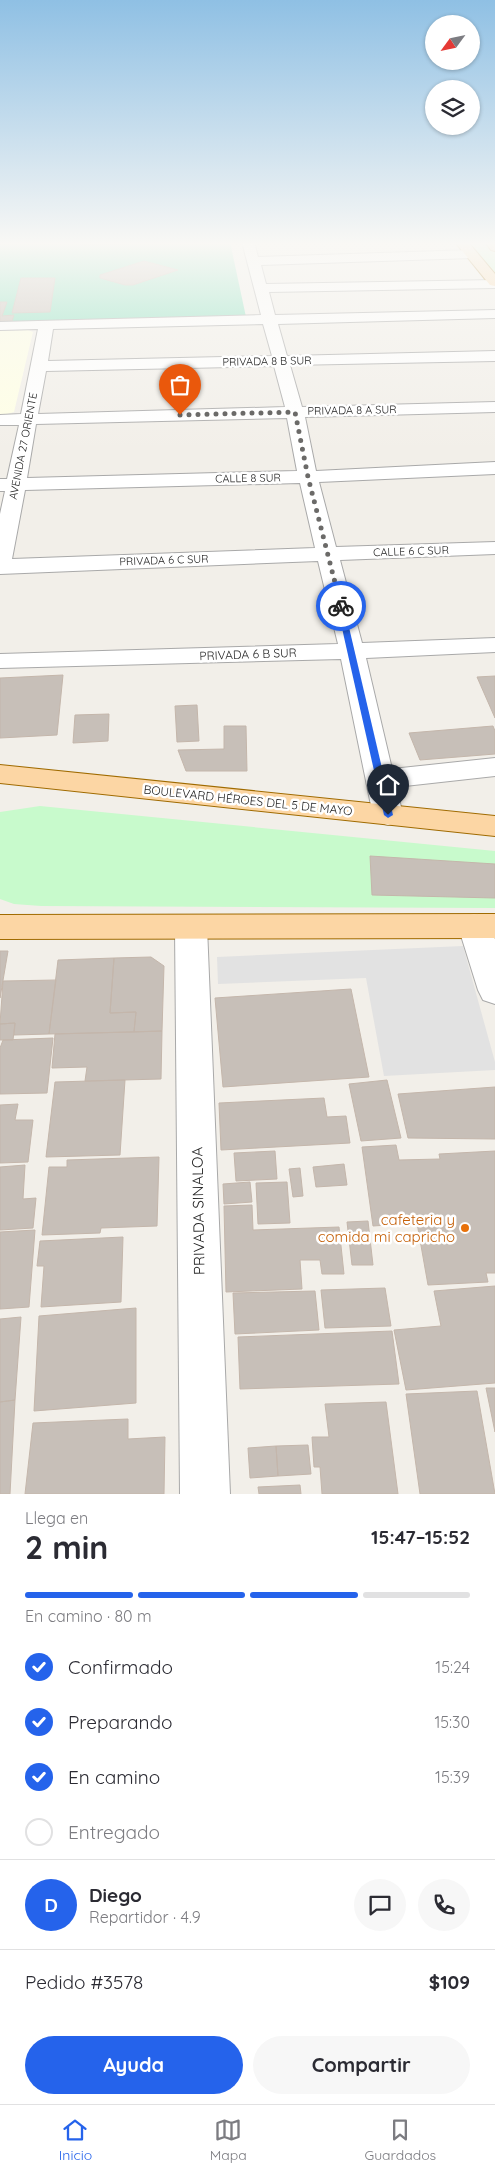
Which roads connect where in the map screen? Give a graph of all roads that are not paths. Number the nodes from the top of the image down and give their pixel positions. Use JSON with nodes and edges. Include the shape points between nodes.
{"nodes":[{"id":1,"x":268,"y":312,"type":"edge"},
{"id":2,"x":495,"y":314,"type":"edge"},
{"id":3,"x":270,"y":318,"type":"junction"},
{"id":4,"x":47,"y":324,"type":"junction"},
{"id":5,"x":0,"y":326,"type":"edge"},
{"id":6,"x":495,"y":356,"type":"edge"},
{"id":7,"x":281,"y":361,"type":"junction"},
{"id":8,"x":38,"y":366,"type":"junction"},
{"id":9,"x":495,"y":407,"type":"edge"},
{"id":10,"x":295,"y":412,"type":"junction"},
{"id":11,"x":0,"y":420,"type":"edge"},
{"id":12,"x":28,"y":420,"type":"junction"},
{"id":13,"x":495,"y":468,"type":"edge"},
{"id":14,"x":308,"y":477,"type":"junction"},
{"id":15,"x":8,"y":484,"type":"edge"},
{"id":16,"x":495,"y":548,"type":"edge"},
{"id":17,"x":327,"y":554,"type":"junction"},
{"id":18,"x":0,"y":566,"type":"edge"},
{"id":19,"x":495,"y":644,"type":"edge"},
{"id":20,"x":352,"y":651,"type":"junction"},
{"id":21,"x":0,"y":661,"type":"edge"},
{"id":22,"x":495,"y":767,"type":"edge"},
{"id":23,"x":0,"y":774,"type":"edge"},
{"id":24,"x":382,"y":779,"type":"junction"},
{"id":25,"x":388,"y":815,"type":"junction"},
{"id":26,"x":495,"y":826,"type":"edge"},
{"id":27,"x":484,"y":926,"type":"edge"},
{"id":28,"x":0,"y":927,"type":"edge"},
{"id":29,"x":191,"y":927,"type":"junction"},
{"id":30,"x":495,"y":990,"type":"edge"},
{"id":31,"x":205,"y":1494,"type":"edge"}],
"edges":[{"from":1,"to":3,"type":"street"},
{"from":2,"to":3,"type":"street"},
{"from":3,"to":4,"type":"street"},
{"from":3,"to":7,"type":"street"},
{"from":4,"to":5,"type":"street"},
{"from":4,"to":8,"type":"street","name":"AVENIDA 27 ORIENTE"},
{"from":6,"to":7,"type":"street","name":"PRIVADA 8 B SUR"},
{"from":7,"to":8,"type":"street","name":"PRIVADA 8 B SUR"},
{"from":7,"to":10,"type":"street"},
{"from":8,"to":12,"type":"street","name":"AVENIDA 27 ORIENTE"},
{"from":9,"to":10,"type":"street","name":"PRIVADA 8 A SUR"},
{"from":10,"to":12,"type":"street","name":"PRIVADA 8 A SUR"},
{"from":10,"to":14,"type":"street"},
{"from":11,"to":12,"type":"street","name":"PRIVADA 8 A SUR"},
{"from":12,"to":15,"type":"street","name":"AVENIDA 27 ORIENTE"},
{"from":13,"to":14,"type":"street","name":"CALLE 8 SUR"},
{"from":14,"to":15,"type":"street","name":"CALLE 8 SUR"},
{"from":14,"to":17,"type":"street"},
{"from":15,"to":18,"type":"street","name":"AVENIDA 27 ORIENTE"},
{"from":16,"to":17,"type":"street","name":"CALLE 6 C SUR"},
{"from":17,"to":18,"type":"street","name":"PRIVADA 6 C SUR"},
{"from":17,"to":20,"type":"street"},
{"from":19,"to":20,"type":"street","name":"PRIVADA 6 B SUR"},
{"from":20,"to":21,"type":"street","name":"PRIVADA 6 B SUR"},
{"from":20,"to":24,"type":"street"},
{"from":22,"to":24,"type":"street"},
{"from":23,"to":25,"type":"main road","name":"BOULEVARD HÉROES DEL 5 DE MAYO"},
{"from":24,"to":25,"type":"street"},
{"from":25,"to":26,"type":"main road","name":"BOULEVARD HÉROES DEL 5 DE MAYO"},
{"from":27,"to":29,"type":"main road"},
{"from":27,"to":30,"type":"street"},
{"from":28,"to":29,"type":"main road"},
{"from":29,"to":31,"type":"street","name":"PRIVADA SINALOA"}]}
